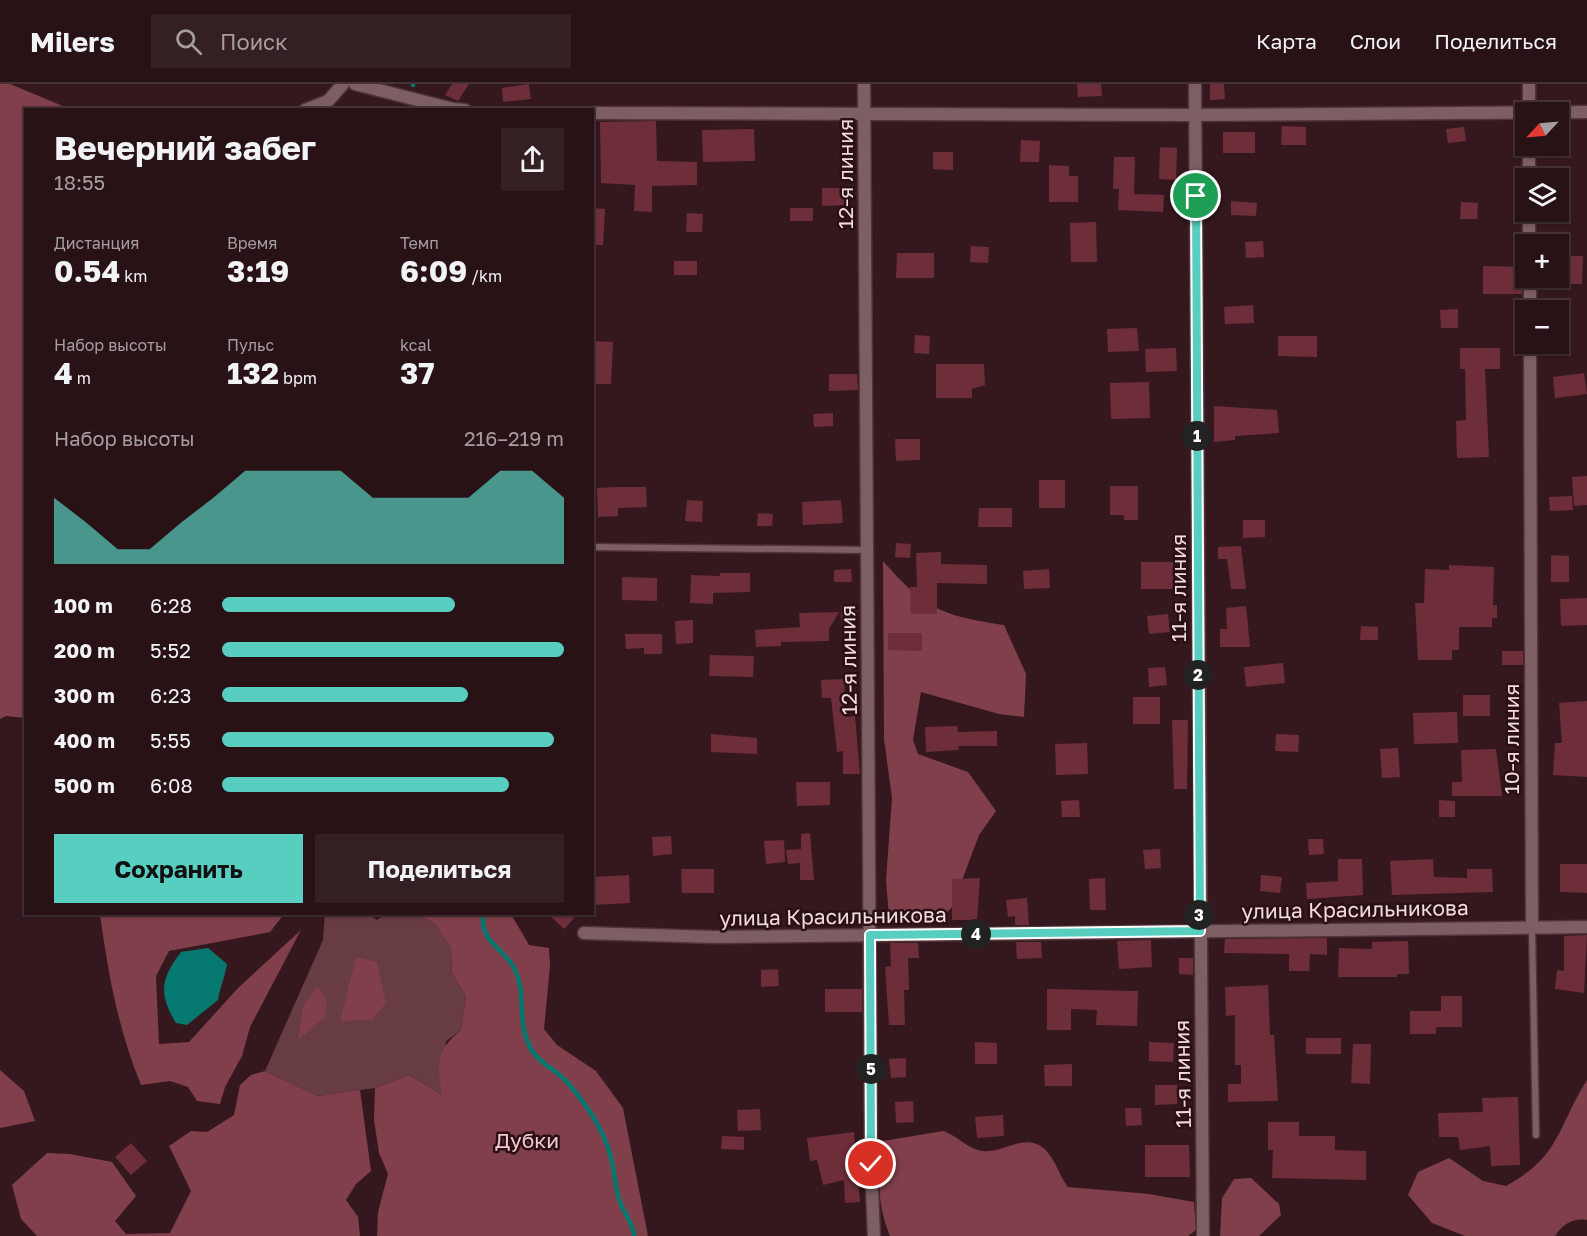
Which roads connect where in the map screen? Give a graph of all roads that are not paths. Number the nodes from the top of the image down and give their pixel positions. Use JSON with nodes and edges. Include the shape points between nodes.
{"nodes":[{"id":1,"x":343,"y":84,"type":"edge"},
{"id":2,"x":355,"y":84,"type":"edge"},
{"id":3,"x":864,"y":84,"type":"edge"},
{"id":4,"x":1195,"y":84,"type":"edge"},
{"id":5,"x":1529,"y":84,"type":"edge"},
{"id":6,"x":1529,"y":102,"type":"edge"},
{"id":7,"x":310,"y":108,"type":"edge"},
{"id":8,"x":449,"y":108,"type":"edge"},
{"id":9,"x":1515,"y":112,"type":"edge"},
{"id":10,"x":1569,"y":112,"type":"edge"},
{"id":11,"x":1587,"y":112,"type":"edge"},
{"id":12,"x":594,"y":113,"type":"edge"},
{"id":13,"x":864,"y":115,"type":"junction"},
{"id":14,"x":1195,"y":115,"type":"junction"},
{"id":15,"x":1530,"y":354,"type":"edge"},
{"id":16,"x":594,"y":547,"type":"edge"},
{"id":17,"x":867,"y":550,"type":"junction"},
{"id":18,"x":1532,"y":926,"type":"junction"},
{"id":19,"x":1587,"y":927,"type":"edge"},
{"id":20,"x":1200,"y":931,"type":"junction"},
{"id":21,"x":584,"y":933,"type":"dead end"},
{"id":22,"x":870,"y":935,"type":"junction"},
{"id":23,"x":1536,"y":1135,"type":"dead end"},
{"id":24,"x":873,"y":1236,"type":"edge"},
{"id":25,"x":1203,"y":1236,"type":"edge"}],
"edges":[{"from":1,"to":7,"type":"street","via":[[328,101]]},
{"from":2,"to":8,"type":"street"},
{"from":3,"to":13,"type":"street","name":"12-я линия"},
{"from":4,"to":14,"type":"street","name":"11-я линия"},
{"from":5,"to":6,"type":"street"},
{"from":9,"to":14,"type":"street"},
{"from":10,"to":11,"type":"street"},
{"from":12,"to":13,"type":"street"},
{"from":13,"to":14,"type":"street"},
{"from":13,"to":17,"type":"street","name":"12-я линия"},
{"from":14,"to":20,"type":"street","name":"11-я линия"},
{"from":15,"to":18,"type":"street","name":"10-я линия"},
{"from":16,"to":17,"type":"lane"},
{"from":17,"to":22,"type":"street","name":"12-я линия"},
{"from":18,"to":19,"type":"street","name":"улица Красильникова"},
{"from":18,"to":20,"type":"street","name":"улица Красильникова"},
{"from":18,"to":23,"type":"lane","name":"10-я линия"},
{"from":20,"to":22,"type":"street","name":"улица Красильникова"},
{"from":20,"to":25,"type":"street","name":"11-я линия"},
{"from":21,"to":22,"type":"street","name":"улица Красильникова","via":[[714,937]]},
{"from":22,"to":24,"type":"street","name":"12-я линия"}]}
